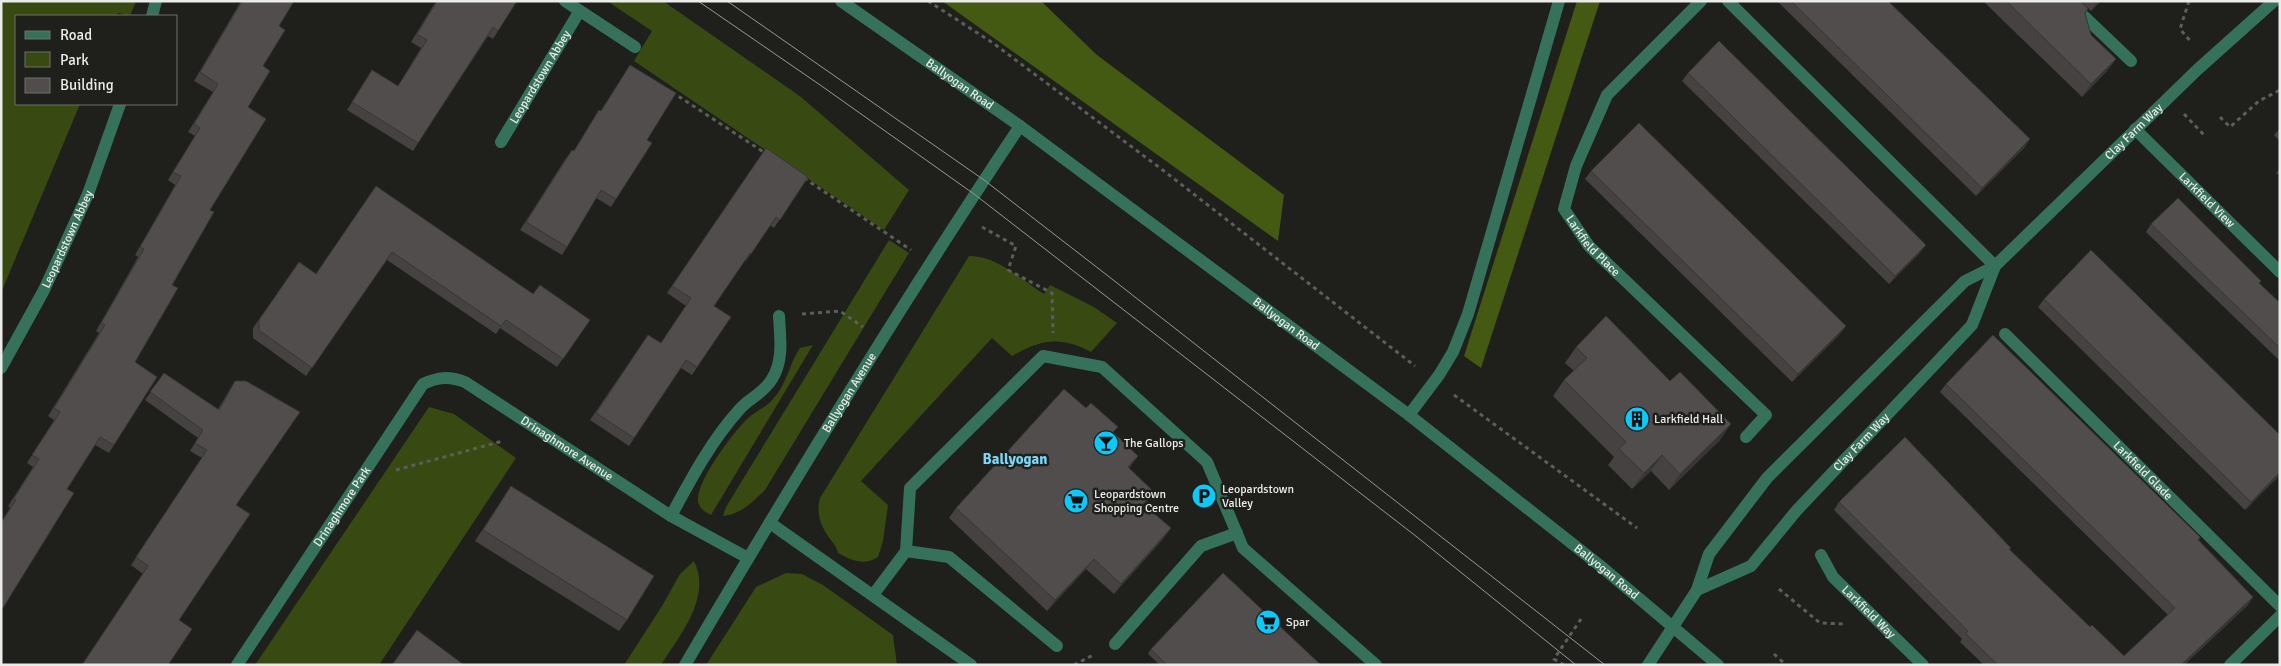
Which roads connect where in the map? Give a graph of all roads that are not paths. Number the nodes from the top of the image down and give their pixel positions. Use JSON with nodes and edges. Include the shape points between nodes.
{"nodes":[{"id":1,"x":156,"y":1,"type":"edge"},
{"id":2,"x":565,"y":1,"type":"edge"},
{"id":3,"x":841,"y":1,"type":"edge"},
{"id":4,"x":1559,"y":1,"type":"edge"},
{"id":5,"x":1701,"y":1,"type":"edge"},
{"id":6,"x":1728,"y":1,"type":"edge"},
{"id":7,"x":2068,"y":1,"type":"edge"},
{"id":8,"x":2274,"y":1,"type":"edge"},
{"id":9,"x":579,"y":12,"type":"junction"},
{"id":10,"x":152,"y":15,"type":"edge"},
{"id":11,"x":635,"y":47,"type":"dead end"},
{"id":12,"x":2130,"y":61,"type":"dead end"},
{"id":13,"x":120,"y":105,"type":"edge"},
{"id":14,"x":1020,"y":126,"type":"junction"},
{"id":15,"x":2135,"y":129,"type":"junction"},
{"id":16,"x":501,"y":142,"type":"dead end"},
{"id":17,"x":1995,"y":266,"type":"junction"},
{"id":18,"x":2280,"y":272,"type":"edge"},
{"id":19,"x":779,"y":316,"type":"road end"},
{"id":20,"x":2005,"y":334,"type":"dead end"},
{"id":21,"x":1,"y":368,"type":"edge"},
{"id":22,"x":465,"y":382,"type":"joint"},
{"id":23,"x":1409,"y":415,"type":"junction"},
{"id":24,"x":1746,"y":437,"type":"dead end"},
{"id":25,"x":671,"y":516,"type":"junction"},
{"id":26,"x":770,"y":523,"type":"junction"},
{"id":27,"x":1237,"y":533,"type":"junction"},
{"id":28,"x":906,"y":551,"type":"junction"},
{"id":29,"x":1820,"y":555,"type":"dead end"},
{"id":30,"x":748,"y":558,"type":"junction"},
{"id":31,"x":1698,"y":590,"type":"junction"},
{"id":32,"x":873,"y":595,"type":"junction"},
{"id":33,"x":2280,"y":606,"type":"edge"},
{"id":34,"x":2280,"y":616,"type":"edge"},
{"id":35,"x":1673,"y":626,"type":"junction"},
{"id":36,"x":1115,"y":644,"type":"dead end"},
{"id":37,"x":1057,"y":646,"type":"dead end"},
{"id":38,"x":237,"y":665,"type":"edge"},
{"id":39,"x":685,"y":665,"type":"edge"},
{"id":40,"x":971,"y":665,"type":"edge"},
{"id":41,"x":1376,"y":665,"type":"edge"},
{"id":42,"x":1648,"y":665,"type":"edge"},
{"id":43,"x":1718,"y":665,"type":"edge"},
{"id":44,"x":1923,"y":665,"type":"edge"},
{"id":45,"x":2230,"y":665,"type":"edge"}],
"edges":[{"from":1,"to":10,"type":"street"},
{"from":2,"to":9,"type":"street"},
{"from":3,"to":14,"type":"street","name":"Ballyogan Road"},
{"from":4,"to":23,"type":"street","via":[[1468,314],[1453,352]]},
{"from":5,"to":24,"type":"street","name":"Larkfield Place","via":[[1607,95],[1576,166],[1564,209],[1589,246],[1766,415]]},
{"from":6,"to":17,"type":"street"},
{"from":7,"to":12,"type":"street"},
{"from":8,"to":15,"type":"street","name":"Clay Farm Way"},
{"from":9,"to":11,"type":"street"},
{"from":9,"to":16,"type":"street","name":"Leopardstown Abbey"},
{"from":13,"to":21,"type":"street","name":"Leopardstown Abbey","via":[[88,194],[44,290]]},
{"from":14,"to":23,"type":"street","name":"Ballyogan Road"},
{"from":14,"to":26,"type":"street","name":"Ballyogan Avenue","via":[[930,263]]},
{"from":15,"to":17,"type":"street","name":"Clay Farm Way"},
{"from":15,"to":18,"type":"street","name":"Larkfield View"},
{"from":17,"to":31,"type":"street","name":"Clay Farm Way","via":[[1965,281],[1767,478],[1709,554]]},
{"from":17,"to":31,"type":"street","name":"Clay Farm Way","via":[[1972,325],[1797,510],[1752,566]]},
{"from":19,"to":25,"type":"street","via":[[781,358],[773,379],[740,408],[717,437]]},
{"from":20,"to":33,"type":"street","name":"Larkfield Glade"},
{"from":22,"to":25,"type":"street","name":"Drinaghmore Avenue"},
{"from":22,"to":38,"type":"street","name":"Drinaghmore Park","via":[[449,376],[423,384]]},
{"from":23,"to":35,"type":"street","name":"Ballyogan Road"},
{"from":25,"to":30,"type":"street","name":"Drinaghmore Avenue"},
{"from":26,"to":30,"type":"street","name":"Ballyogan Avenue"},
{"from":26,"to":32,"type":"street"},
{"from":27,"to":28,"type":"street","via":[[1207,462],[1102,367],[1043,356],[910,488]]},
{"from":27,"to":36,"type":"street","via":[[1200,546]]},
{"from":27,"to":41,"type":"street","via":[[1243,548]]},
{"from":28,"to":32,"type":"street"},
{"from":28,"to":37,"type":"street","via":[[949,557]]},
{"from":29,"to":44,"type":"street","name":"Larkfield Way","via":[[1833,578]]},
{"from":30,"to":39,"type":"street","name":"Ballyogan Avenue"},
{"from":31,"to":35,"type":"street","name":"Clay Farm Way"},
{"from":32,"to":40,"type":"street"},
{"from":34,"to":45,"type":"street"},
{"from":35,"to":42,"type":"street","name":"Clay Farm Way"},
{"from":35,"to":43,"type":"street","name":"Ballyogan Road"}]}
